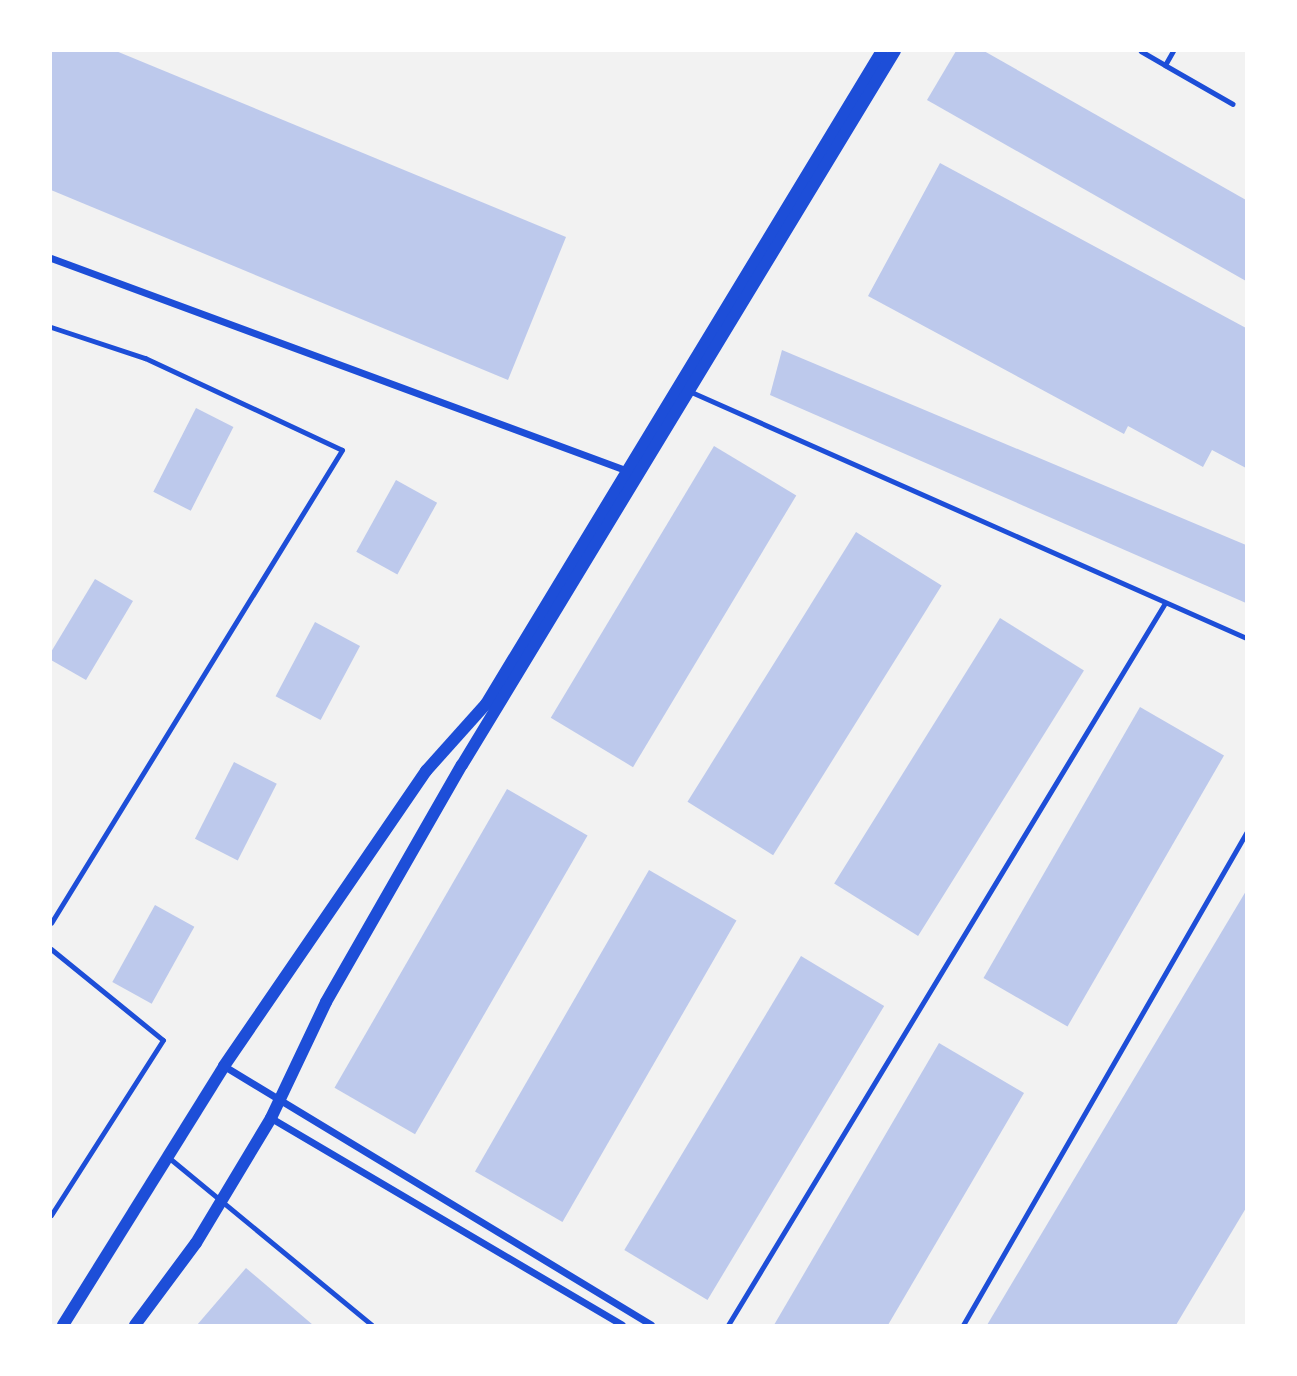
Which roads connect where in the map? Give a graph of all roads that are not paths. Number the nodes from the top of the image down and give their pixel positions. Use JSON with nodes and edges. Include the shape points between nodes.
{"nodes":[{"id":1,"x":882,"y":51,"type":"edge"},
{"id":2,"x":895,"y":51,"type":"edge"},
{"id":3,"x":51,"y":258,"type":"edge"},
{"id":4,"x":51,"y":327,"type":"edge"},
{"id":5,"x":684,"y":389,"type":"junction"},
{"id":6,"x":628,"y":471,"type":"junction"},
{"id":7,"x":1166,"y":603,"type":"junction"},
{"id":8,"x":1246,"y":638,"type":"edge"},
{"id":9,"x":1246,"y":833,"type":"edge"},
{"id":10,"x":51,"y":923,"type":"edge"},
{"id":11,"x":51,"y":949,"type":"edge"},
{"id":12,"x":224,"y":1066,"type":"junction"},
{"id":13,"x":280,"y":1100,"type":"junction"},
{"id":14,"x":271,"y":1118,"type":"junction"},
{"id":15,"x":168,"y":1157,"type":"junction"},
{"id":16,"x":222,"y":1198,"type":"junction"},
{"id":17,"x":51,"y":1215,"type":"edge"},
{"id":18,"x":63,"y":1325,"type":"edge"},
{"id":19,"x":135,"y":1325,"type":"edge"},
{"id":20,"x":372,"y":1325,"type":"edge"},
{"id":21,"x":622,"y":1325,"type":"edge"},
{"id":22,"x":651,"y":1325,"type":"edge"},
{"id":23,"x":728,"y":1325,"type":"edge"},
{"id":24,"x":963,"y":1325,"type":"edge"}],
"edges":[{"from":1,"to":5,"type":"street"},
{"from":2,"to":5,"type":"street"},
{"from":3,"to":6,"type":"street"},
{"from":4,"to":10,"type":"lane","via":[[145,358],[342,450]]},
{"from":5,"to":6,"type":"street"},
{"from":5,"to":7,"type":"lane"},
{"from":5,"to":13,"type":"street","via":[[326,1002]]},
{"from":6,"to":12,"type":"street","via":[[486,704],[426,771]]},
{"from":7,"to":8,"type":"lane"},
{"from":7,"to":23,"type":"lane"},
{"from":9,"to":24,"type":"lane"},
{"from":11,"to":17,"type":"lane","via":[[163,1040]]},
{"from":12,"to":13,"type":"street"},
{"from":12,"to":15,"type":"street"},
{"from":13,"to":14,"type":"street"},
{"from":13,"to":22,"type":"street"},
{"from":14,"to":16,"type":"street"},
{"from":14,"to":21,"type":"street"},
{"from":15,"to":16,"type":"lane"},
{"from":15,"to":18,"type":"street"},
{"from":16,"to":19,"type":"street"},
{"from":16,"to":20,"type":"lane"}]}
